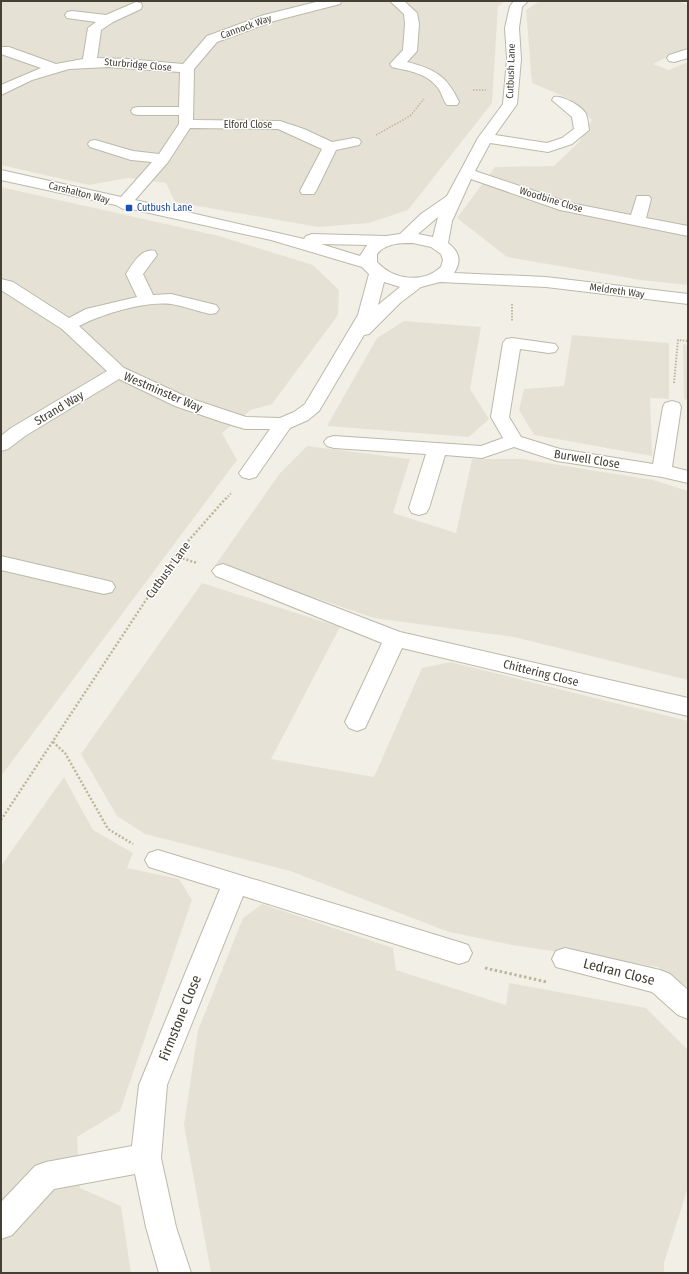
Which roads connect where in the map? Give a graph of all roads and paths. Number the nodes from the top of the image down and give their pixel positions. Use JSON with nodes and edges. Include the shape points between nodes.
{"nodes":[{"id":1,"x":335,"y":1,"type":"edge"},
{"id":2,"x":396,"y":1,"type":"edge"},
{"id":3,"x":522,"y":1,"type":"edge"},
{"id":4,"x":304,"y":4,"type":"edge"},
{"id":5,"x":136,"y":6,"type":"dead end"},
{"id":6,"x":72,"y":15,"type":"dead end"},
{"id":7,"x":108,"y":19,"type":"junction"},
{"id":8,"x":4,"y":50,"type":"dead end"},
{"id":9,"x":688,"y":54,"type":"edge"},
{"id":10,"x":674,"y":58,"type":"dead end"},
{"id":11,"x":90,"y":61,"type":"junction"},
{"id":12,"x":52,"y":67,"type":"junction"},
{"id":13,"x":420,"y":68,"type":"junction"},
{"id":14,"x":187,"y":69,"type":"junction"},
{"id":15,"x":1,"y":92,"type":"edge"},
{"id":16,"x":15,"y":100,"type":"dead end"},
{"id":17,"x":559,"y":100,"type":"dead end"},
{"id":18,"x":452,"y":102,"type":"dead end"},
{"id":19,"x":138,"y":111,"type":"dead end"},
{"id":20,"x":186,"y":118,"type":"junction"},
{"id":21,"x":485,"y":138,"type":"junction"},
{"id":22,"x":354,"y":142,"type":"joint"},
{"id":23,"x":95,"y":144,"type":"dead end"},
{"id":24,"x":330,"y":147,"type":"junction"},
{"id":25,"x":163,"y":159,"type":"junction"},
{"id":26,"x":467,"y":173,"type":"junction"},
{"id":27,"x":1,"y":175,"type":"edge"},
{"id":28,"x":308,"y":191,"type":"dead end"},
{"id":29,"x":453,"y":199,"type":"junction"},
{"id":30,"x":643,"y":199,"type":"dead end"},
{"id":31,"x":124,"y":204,"type":"junction"},
{"id":32,"x":637,"y":221,"type":"junction"},
{"id":33,"x":688,"y":231,"type":"edge"},
{"id":34,"x":275,"y":236,"type":"junction"},
{"id":35,"x":405,"y":238,"type":"junction"},
{"id":36,"x":387,"y":241,"type":"junction"},
{"id":37,"x":439,"y":246,"type":"junction"},
{"id":38,"x":148,"y":255,"type":"dead end"},
{"id":39,"x":463,"y":261,"type":"junction"},
{"id":40,"x":373,"y":269,"type":"junction"},
{"id":41,"x":437,"y":277,"type":"junction"},
{"id":42,"x":417,"y":282,"type":"junction"},
{"id":43,"x":546,"y":282,"type":"junction"},
{"id":44,"x":1,"y":284,"type":"edge"},
{"id":45,"x":688,"y":299,"type":"edge"},
{"id":46,"x":147,"y":300,"type":"junction"},
{"id":47,"x":512,"y":301,"type":"dead end"},
{"id":48,"x":210,"y":309,"type":"dead end"},
{"id":49,"x":68,"y":325,"type":"junction"},
{"id":50,"x":353,"y":338,"type":"junction"},
{"id":51,"x":688,"y":341,"type":"edge"},
{"id":52,"x":512,"y":344,"type":"junction"},
{"id":53,"x":549,"y":348,"type":"dead end"},
{"id":54,"x":118,"y":372,"type":"junction"},
{"id":55,"x":672,"y":407,"type":"joint"},
{"id":56,"x":283,"y":424,"type":"junction"},
{"id":57,"x":514,"y":441,"type":"junction"},
{"id":58,"x":334,"y":442,"type":"dead end"},
{"id":59,"x":1,"y":446,"type":"edge"},
{"id":60,"x":437,"y":449,"type":"junction"},
{"id":61,"x":662,"y":471,"type":"junction"},
{"id":62,"x":249,"y":473,"type":"joint"},
{"id":63,"x":688,"y":477,"type":"edge"},
{"id":64,"x":419,"y":508,"type":"dead end"},
{"id":65,"x":1,"y":563,"type":"edge"},
{"id":66,"x":223,"y":572,"type":"dead end"},
{"id":67,"x":104,"y":587,"type":"dead end"},
{"id":68,"x":395,"y":639,"type":"junction"},
{"id":69,"x":688,"y":707,"type":"edge"},
{"id":70,"x":357,"y":722,"type":"dead end"},
{"id":71,"x":53,"y":742,"type":"junction"},
{"id":72,"x":1,"y":820,"type":"edge"},
{"id":73,"x":158,"y":860,"type":"joint"},
{"id":74,"x":235,"y":884,"type":"junction"},
{"id":75,"x":460,"y":953,"type":"dead end"},
{"id":76,"x":565,"y":959,"type":"dead end"},
{"id":77,"x":688,"y":1007,"type":"edge"},
{"id":78,"x":146,"y":1158,"type":"junction"},
{"id":79,"x":1,"y":1224,"type":"edge"},
{"id":80,"x":175,"y":1273,"type":"edge"}],
"edges":[{"from":1,"to":4,"type":"street","name":"Cannock Way"},
{"from":2,"to":13,"type":"street","via":[[410,13],[412,40],[410,51],[391,64]]},
{"from":3,"to":21,"type":"street","name":"Cutbush Lane","via":[[516,6],[512,28],[514,59],[510,104]]},
{"from":4,"to":14,"type":"street","name":"Cannock Way","via":[[212,39]]},
{"from":5,"to":7,"type":"street","name":"Sturbridge Close"},
{"from":6,"to":7,"type":"street"},
{"from":7,"to":11,"type":"street","name":"Sturbridge Close","via":[[95,28]]},
{"from":8,"to":12,"type":"street","name":"Sturbridge Close"},
{"from":9,"to":10,"type":"street"},
{"from":11,"to":12,"type":"street","name":"Sturbridge Close"},
{"from":11,"to":14,"type":"street","name":"Sturbridge Close"},
{"from":12,"to":15,"type":"street","name":"Sturbridge Close","via":[[9,85]]},
{"from":13,"to":18,"type":"street","via":[[441,81]]},
{"from":13,"to":22,"type":"path","via":[[431,90],[410,116],[378,134]]},
{"from":14,"to":20,"type":"street"},
{"from":15,"to":16,"type":"street","name":"Sturbridge Close"},
{"from":17,"to":21,"type":"street","via":[[579,115],[582,130],[568,141],[548,148]]},
{"from":19,"to":20,"type":"street"},
{"from":20,"to":24,"type":"street","name":"Elford Close","via":[[280,125]]},
{"from":20,"to":25,"type":"street"},
{"from":21,"to":26,"type":"street","name":"Cutbush Lane"},
{"from":22,"to":24,"type":"street"},
{"from":23,"to":25,"type":"street","via":[[130,155]]},
{"from":24,"to":28,"type":"street"},
{"from":25,"to":31,"type":"street"},
{"from":26,"to":29,"type":"street","name":"Cutbush Lane"},
{"from":26,"to":32,"type":"street","name":"Woodbine Close","via":[[566,207]]},
{"from":27,"to":31,"type":"street","name":"Carshalton Way"},
{"from":29,"to":35,"type":"street","name":"Cutbush Lane","via":[[427,217]]},
{"from":29,"to":37,"type":"street","name":"Cutbush Lane","via":[[444,221]]},
{"from":30,"to":32,"type":"street"},
{"from":31,"to":34,"type":"street","name":"Carshalton Way"},
{"from":32,"to":33,"type":"street","name":"Woodbine Close"},
{"from":34,"to":36,"type":"street","name":"Carshalton Way"},
{"from":34,"to":40,"type":"street","name":"Carshalton Way"},
{"from":35,"to":36,"type":"street"},
{"from":35,"to":37,"type":"street","via":[[427,240]]},
{"from":36,"to":40,"type":"street","via":[[370,253]]},
{"from":37,"to":39,"type":"street"},
{"from":38,"to":46,"type":"street","via":[[134,274]]},
{"from":39,"to":41,"type":"street","via":[[450,266],[445,273]]},
{"from":39,"to":43,"type":"street","name":"Meldreth Way"},
{"from":40,"to":42,"type":"street","name":"Carshalton Way","via":[[397,281]]},
{"from":40,"to":50,"type":"street","via":[[367,315]]},
{"from":41,"to":42,"type":"street"},
{"from":41,"to":43,"type":"street","name":"Meldreth Way"},
{"from":42,"to":50,"type":"street","via":[[394,299]]},
{"from":43,"to":45,"type":"street","name":"Meldreth Way"},
{"from":44,"to":49,"type":"street","name":"Westminster Way"},
{"from":46,"to":48,"type":"street","via":[[171,298]]},
{"from":46,"to":49,"type":"street","via":[[92,313]]},
{"from":47,"to":52,"type":"path"},
{"from":49,"to":54,"type":"street","name":"Westminster Way"},
{"from":50,"to":56,"type":"street","via":[[312,407],[301,416]]},
{"from":51,"to":55,"type":"path","via":[[678,340]]},
{"from":52,"to":53,"type":"street"},
{"from":52,"to":57,"type":"street","via":[[500,417]]},
{"from":54,"to":56,"type":"street","name":"Westminster Way","via":[[182,402],[228,418],[245,423]]},
{"from":54,"to":59,"type":"street","name":"Strand Way","via":[[18,432]]},
{"from":55,"to":61,"type":"street"},
{"from":56,"to":62,"type":"street"},
{"from":57,"to":60,"type":"street","via":[[482,452]]},
{"from":57,"to":61,"type":"street","name":"Burwell Close","via":[[557,455]]},
{"from":58,"to":60,"type":"street"},
{"from":60,"to":64,"type":"street"},
{"from":61,"to":63,"type":"street","name":"Burwell Close"},
{"from":62,"to":71,"type":"path","name":"Cutbush Lane","via":[[175,556]]},
{"from":65,"to":67,"type":"street"},
{"from":66,"to":68,"type":"street","name":"Chittering Close"},
{"from":68,"to":69,"type":"street","name":"Chittering Close"},
{"from":68,"to":70,"type":"street"},
{"from":71,"to":72,"type":"path","name":"Cutbush Lane"},
{"from":71,"to":73,"type":"path","via":[[65,753],[108,829]]},
{"from":73,"to":74,"type":"street"},
{"from":74,"to":75,"type":"street"},
{"from":74,"to":78,"type":"street","name":"Firmstone Close","via":[[153,1085]]},
{"from":76,"to":77,"type":"street","name":"Ledran Close","via":[[660,982]]},
{"from":78,"to":79,"type":"street","via":[[46,1176]]},
{"from":78,"to":80,"type":"street","name":"Firmstone Close","via":[[161,1227]]}]}
